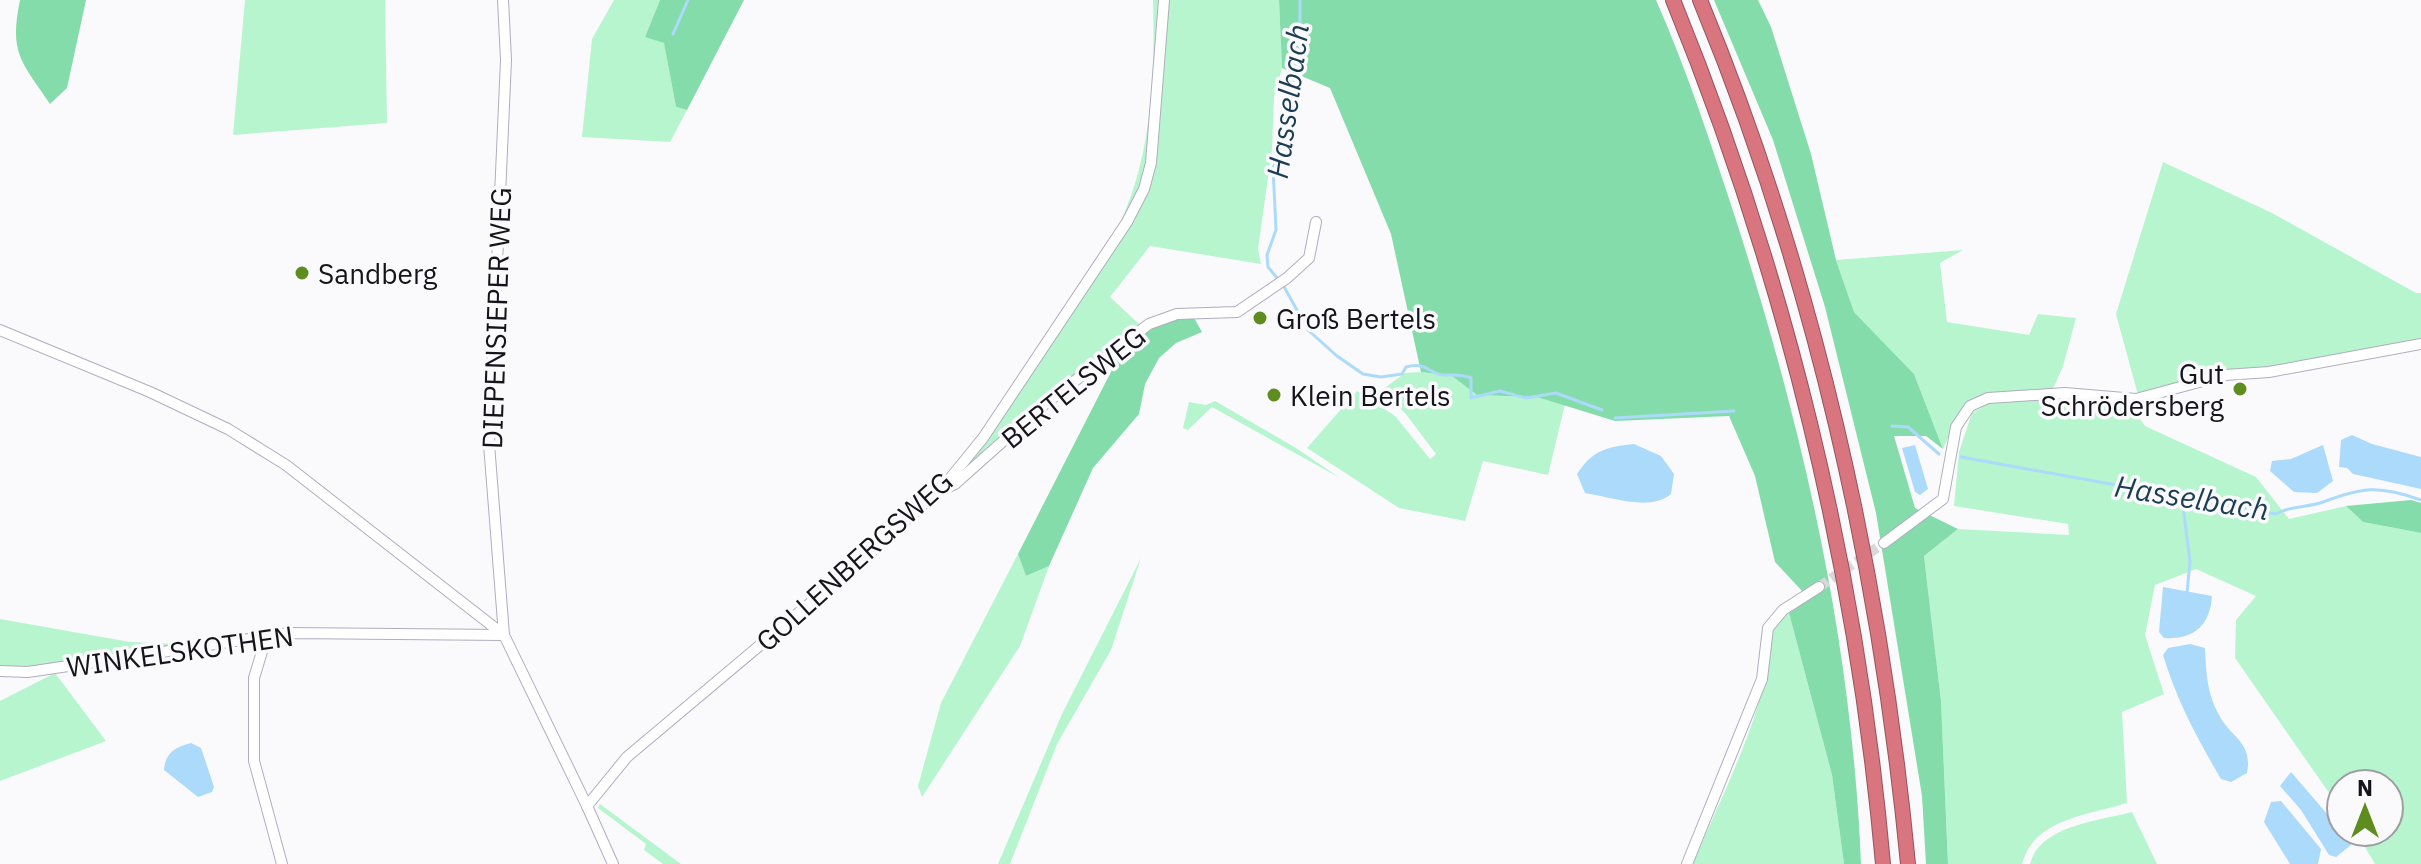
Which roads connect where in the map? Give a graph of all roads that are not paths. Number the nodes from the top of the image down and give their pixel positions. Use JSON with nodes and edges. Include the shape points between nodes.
{"nodes":[{"id":1,"x":503,"y":0,"type":"edge"},
{"id":2,"x":1164,"y":0,"type":"edge"},
{"id":3,"x":1673,"y":0,"type":"edge"},
{"id":4,"x":1700,"y":0,"type":"edge"},
{"id":5,"x":1316,"y":222,"type":"dead end"},
{"id":6,"x":0,"y":330,"type":"edge"},
{"id":7,"x":2421,"y":344,"type":"edge"},
{"id":8,"x":937,"y":492,"type":"junction"},
{"id":9,"x":1884,"y":543,"type":"tunnel mouth"},
{"id":10,"x":1819,"y":587,"type":"tunnel mouth"},
{"id":11,"x":267,"y":635,"type":"junction"},
{"id":12,"x":504,"y":635,"type":"junction"},
{"id":13,"x":0,"y":671,"type":"edge"},
{"id":14,"x":587,"y":806,"type":"junction"},
{"id":15,"x":282,"y":864,"type":"edge"},
{"id":16,"x":613,"y":864,"type":"edge"},
{"id":17,"x":1687,"y":864,"type":"edge"},
{"id":18,"x":1883,"y":864,"type":"edge"},
{"id":19,"x":1908,"y":864,"type":"edge"}],
"edges":[{"from":1,"to":12,"type":"street","name":"DIEPENSIEPER WEG","via":[[506,76],[489,444]]},
{"from":2,"to":8,"type":"street","name":"GOLLENBERGSWEG","via":[[1151,163],[1137,206],[983,438]]},
{"from":3,"to":18,"type":"highway","via":[[1718,116],[1771,282],[1826,495],[1866,710]]},
{"from":4,"to":19,"type":"highway","via":[[1769,188],[1821,366],[1875,619]]},
{"from":5,"to":8,"type":"street","name":"BERTELSWEG","via":[[1312,253],[1287,278],[1231,314],[1177,314],[1149,324],[1046,403],[955,484]]},
{"from":6,"to":12,"type":"street","via":[[228,429],[286,465]]},
{"from":7,"to":9,"type":"street","via":[[2225,375],[2136,399],[2065,393],[1979,401],[1956,427],[1943,499]]},
{"from":8,"to":14,"type":"street","name":"GOLLENBERGSWEG","via":[[627,757]]},
{"from":10,"to":17,"type":"street","via":[[1783,610],[1768,628],[1762,679]]},
{"from":11,"to":12,"type":"street","name":"WINKELSKOTHEN"},
{"from":11,"to":13,"type":"street","name":"WINKELSKOTHEN","via":[[28,672]]},
{"from":11,"to":15,"type":"street","via":[[254,678],[254,761]]},
{"from":12,"to":14,"type":"street"},
{"from":14,"to":16,"type":"street"}]}
